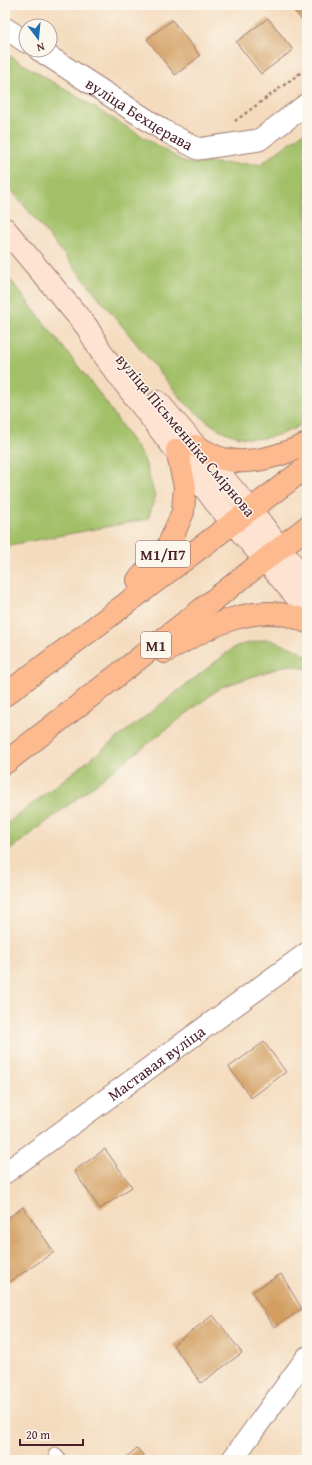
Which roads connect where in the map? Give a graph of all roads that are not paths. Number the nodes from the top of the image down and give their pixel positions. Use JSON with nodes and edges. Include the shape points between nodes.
{"nodes":[{"id":1,"x":5,"y":28,"type":"edge"},
{"id":2,"x":18,"y":37,"type":"edge"},
{"id":3,"x":51,"y":58,"type":"edge"},
{"id":4,"x":307,"y":104,"type":"edge"},
{"id":5,"x":5,"y":229,"type":"edge"},
{"id":6,"x":307,"y":444,"type":"edge"},
{"id":7,"x":186,"y":448,"type":"junction"},
{"id":8,"x":307,"y":467,"type":"edge"},
{"id":9,"x":241,"y":515,"type":"junction"},
{"id":10,"x":307,"y":527,"type":"edge"},
{"id":11,"x":272,"y":553,"type":"junction"},
{"id":12,"x":307,"y":583,"type":"edge"},
{"id":13,"x":307,"y":609,"type":"edge"},
{"id":14,"x":307,"y":622,"type":"edge"},
{"id":15,"x":87,"y":632,"type":"junction"},
{"id":16,"x":93,"y":694,"type":"junction"},
{"id":17,"x":5,"y":695,"type":"edge"},
{"id":18,"x":5,"y":763,"type":"edge"},
{"id":19,"x":307,"y":953,"type":"edge"},
{"id":20,"x":5,"y":1173,"type":"edge"},
{"id":21,"x":307,"y":1357,"type":"edge"},
{"id":22,"x":232,"y":1460,"type":"edge"}],
"edges":[{"from":1,"to":2,"type":"street"},
{"from":3,"to":4,"type":"street","name":"вуліца Бехцерава","via":[[163,130],[198,149],[259,140]]},
{"from":5,"to":7,"type":"main road","name":"вуліца Пісьменніка Смірнова","number":"М1/П7","via":[[87,327],[112,346]]},
{"from":6,"to":7,"type":"highway","number":"М1/П7","via":[[289,452],[253,461],[223,459]]},
{"from":7,"to":9,"type":"main road","name":"вуліца Пісьменніка Смірнова","number":"М1/П7"},
{"from":7,"to":15,"type":"highway","number":"М1/П7","via":[[183,512],[166,551]]},
{"from":8,"to":9,"type":"highway"},
{"from":9,"to":11,"type":"main road","name":"вуліца Пісьменніка Смірнова","number":"М1/П7"},
{"from":9,"to":15,"type":"highway"},
{"from":10,"to":11,"type":"highway","number":"М1"},
{"from":11,"to":12,"type":"main road"},
{"from":11,"to":13,"type":"main road"},
{"from":11,"to":16,"type":"highway","number":"М1"},
{"from":14,"to":16,"type":"highway","via":[[292,615],[261,612],[232,619],[194,635]]},
{"from":15,"to":17,"type":"highway"},
{"from":16,"to":18,"type":"highway","number":"М1"},
{"from":19,"to":20,"type":"street","name":"Маставая вуліца"},
{"from":21,"to":22,"type":"street"}]}
